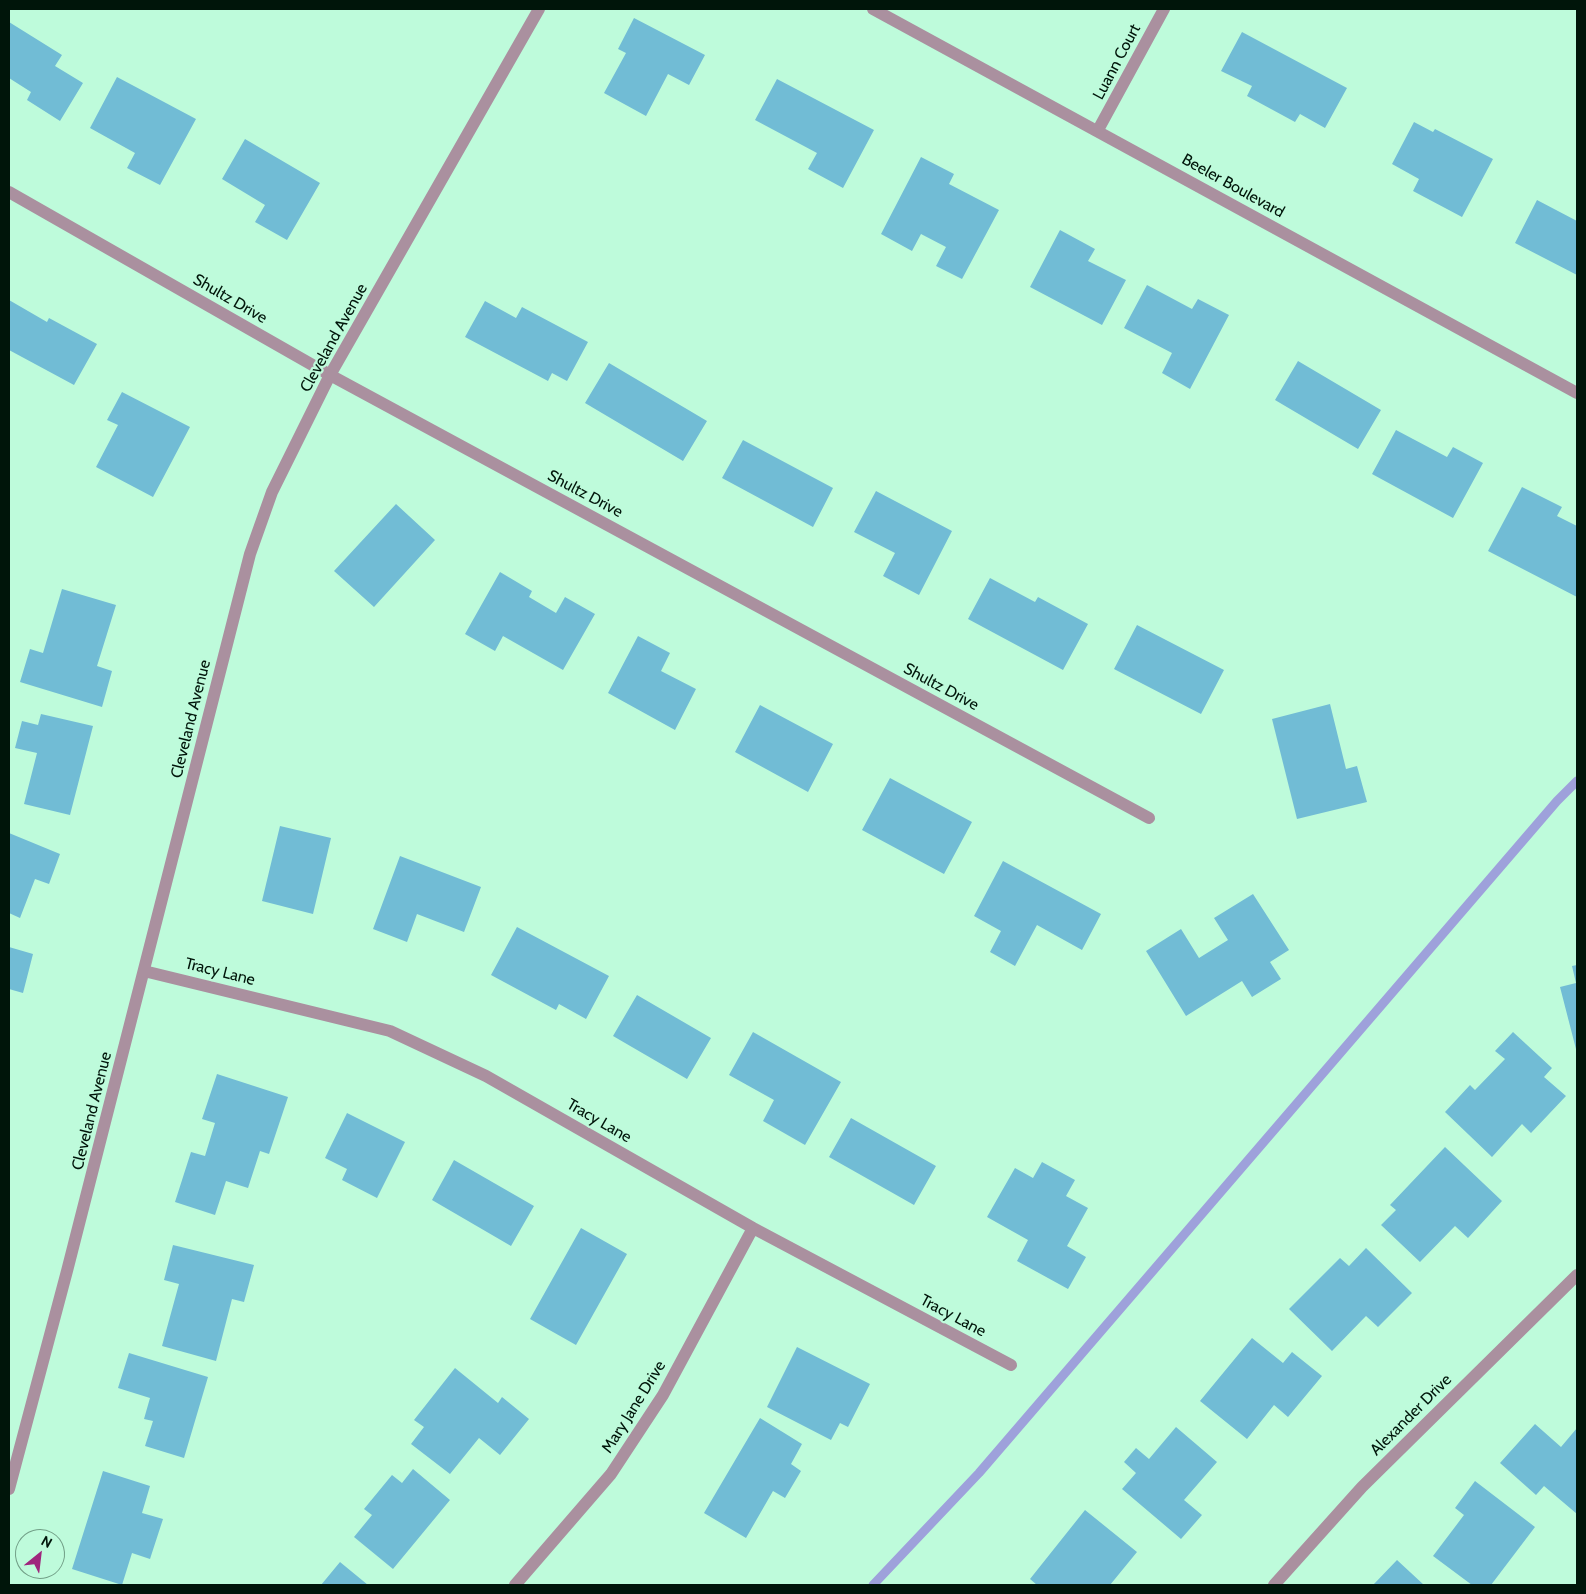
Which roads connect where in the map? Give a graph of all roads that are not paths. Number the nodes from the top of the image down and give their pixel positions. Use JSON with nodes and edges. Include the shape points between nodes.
{"nodes":[{"id":1,"x":539,"y":9,"type":"edge"},
{"id":2,"x":873,"y":9,"type":"edge"},
{"id":3,"x":1164,"y":9,"type":"edge"},
{"id":4,"x":1098,"y":130,"type":"junction"},
{"id":5,"x":9,"y":192,"type":"edge"},
{"id":6,"x":330,"y":375,"type":"junction"},
{"id":7,"x":1577,"y":393,"type":"edge"},
{"id":8,"x":1149,"y":818,"type":"dead end"},
{"id":9,"x":144,"y":971,"type":"junction"},
{"id":10,"x":753,"y":1228,"type":"junction"},
{"id":11,"x":1577,"y":1275,"type":"edge"},
{"id":12,"x":1011,"y":1365,"type":"dead end"},
{"id":13,"x":9,"y":1489,"type":"edge"},
{"id":14,"x":516,"y":1585,"type":"edge"},
{"id":15,"x":1274,"y":1585,"type":"edge"}],
"edges":[{"from":1,"to":6,"type":"street","name":"Cleveland Avenue"},
{"from":2,"to":4,"type":"street","name":"Beeler Boulevard"},
{"from":3,"to":4,"type":"street","name":"Luann Court"},
{"from":4,"to":7,"type":"street","name":"Beeler Boulevard"},
{"from":5,"to":6,"type":"street","name":"Shultz Drive"},
{"from":6,"to":8,"type":"street","name":"Shultz Drive"},
{"from":6,"to":9,"type":"street","name":"Cleveland Avenue","via":[[272,492],[250,554]]},
{"from":9,"to":10,"type":"street","name":"Tracy Lane","via":[[390,1031],[486,1076]]},
{"from":9,"to":13,"type":"street","name":"Cleveland Avenue"},
{"from":10,"to":12,"type":"street","name":"Tracy Lane"},
{"from":10,"to":14,"type":"street","name":"Mary Jane Drive","via":[[663,1394],[612,1474]]},
{"from":11,"to":15,"type":"street","name":"Alexander Drive","via":[[1362,1487]]}]}
